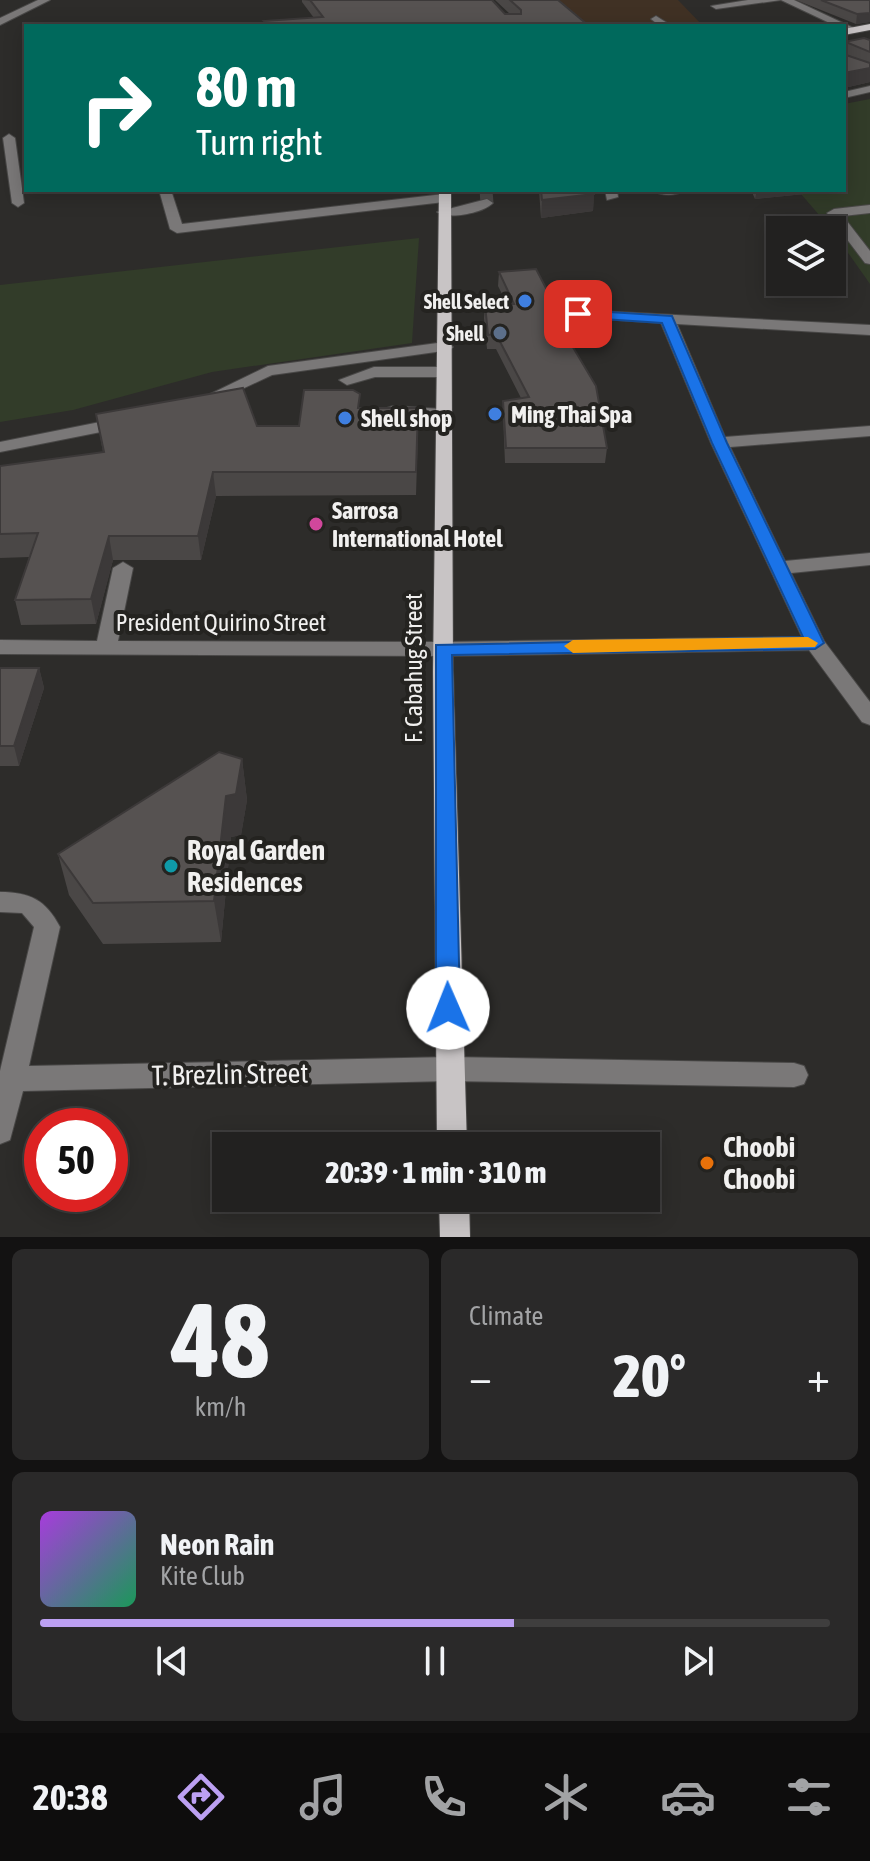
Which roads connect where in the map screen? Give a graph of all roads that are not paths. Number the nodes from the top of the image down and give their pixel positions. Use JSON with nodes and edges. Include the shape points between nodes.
{"nodes":[{"id":1,"x":45,"y":0,"type":"edge"},
{"id":2,"x":776,"y":0,"type":"edge"},
{"id":3,"x":786,"y":0,"type":"edge"},
{"id":4,"x":716,"y":6,"type":"dead end"},
{"id":5,"x":1,"y":8,"type":"edge"},
{"id":6,"x":656,"y":19,"type":"dead end"},
{"id":7,"x":5,"y":20,"type":"edge"},
{"id":8,"x":664,"y":24,"type":"edge"},
{"id":9,"x":830,"y":24,"type":"edge"},
{"id":10,"x":870,"y":27,"type":"edge"},
{"id":11,"x":849,"y":34,"type":"edge"},
{"id":12,"x":870,"y":89,"type":"edge"},
{"id":13,"x":846,"y":95,"type":"edge"},
{"id":14,"x":9,"y":138,"type":"dead end"},
{"id":15,"x":13,"y":187,"type":"edge"},
{"id":16,"x":166,"y":192,"type":"edge"},
{"id":17,"x":486,"y":194,"type":"edge"},
{"id":18,"x":444,"y":200,"type":"edge"},
{"id":19,"x":18,"y":203,"type":"dead end"},
{"id":20,"x":870,"y":209,"type":"edge"},
{"id":21,"x":870,"y":260,"type":"edge"},
{"id":22,"x":578,"y":314,"type":"dead end"},
{"id":23,"x":667,"y":319,"type":"junction"},
{"id":24,"x":870,"y":330,"type":"edge"},
{"id":25,"x":445,"y":347,"type":"junction"},
{"id":26,"x":442,"y":372,"type":"junction"},
{"id":27,"x":347,"y":380,"type":"dead end"},
{"id":28,"x":189,"y":407,"type":"edge"},
{"id":29,"x":373,"y":410,"type":"edge"},
{"id":30,"x":442,"y":414,"type":"junction"},
{"id":31,"x":143,"y":417,"type":"edge"},
{"id":32,"x":870,"y":431,"type":"edge"},
{"id":33,"x":719,"y":443,"type":"junction"},
{"id":34,"x":0,"y":447,"type":"edge"},
{"id":35,"x":870,"y":559,"type":"edge"},
{"id":36,"x":123,"y":568,"type":"dead end"},
{"id":37,"x":779,"y":568,"type":"junction"},
{"id":38,"x":815,"y":643,"type":"junction"},
{"id":39,"x":0,"y":647,"type":"edge"},
{"id":40,"x":106,"y":648,"type":"junction"},
{"id":41,"x":443,"y":649,"type":"junction"},
{"id":42,"x":870,"y":717,"type":"edge"},
{"id":43,"x":0,"y":902,"type":"edge"},
{"id":44,"x":449,"y":1069,"type":"junction"},
{"id":45,"x":794,"y":1075,"type":"dead end"},
{"id":46,"x":11,"y":1079,"type":"junction"},
{"id":47,"x":0,"y":1131,"type":"edge"},
{"id":48,"x":451,"y":1132,"type":"edge"},
{"id":49,"x":454,"y":1212,"type":"edge"},
{"id":50,"x":455,"y":1237,"type":"edge"}],
"edges":[{"from":1,"to":7,"type":"street"},
{"from":2,"to":4,"type":"street"},
{"from":3,"to":9,"type":"street"},
{"from":5,"to":7,"type":"street"},
{"from":6,"to":8,"type":"street"},
{"from":10,"to":11,"type":"main road"},
{"from":12,"to":13,"type":"street"},
{"from":14,"to":15,"type":"street"},
{"from":15,"to":19,"type":"street"},
{"from":16,"to":18,"type":"street","via":[[177,229]]},
{"from":17,"to":18,"type":"street","via":[[481,207]]},
{"from":18,"to":25,"type":"main road","name":"F. Cabahug Street"},
{"from":20,"to":21,"type":"street","via":[[834,213]]},
{"from":22,"to":23,"type":"street"},
{"from":23,"to":24,"type":"street"},
{"from":23,"to":33,"type":"street"},
{"from":25,"to":26,"type":"main road","name":"F. Cabahug Street"},
{"from":25,"to":28,"type":"street","via":[[268,371]]},
{"from":26,"to":27,"type":"street","via":[[374,372]]},
{"from":26,"to":30,"type":"main road","name":"F. Cabahug Street"},
{"from":29,"to":30,"type":"street"},
{"from":30,"to":41,"type":"main road","name":"F. Cabahug Street"},
{"from":31,"to":34,"type":"street"},
{"from":32,"to":33,"type":"street"},
{"from":33,"to":37,"type":"street"},
{"from":35,"to":37,"type":"street"},
{"from":36,"to":40,"type":"street"},
{"from":37,"to":38,"type":"street"},
{"from":38,"to":41,"type":"street","name":"President Quirino Street"},
{"from":38,"to":42,"type":"street"},
{"from":39,"to":40,"type":"street","name":"President Quirino Street"},
{"from":40,"to":41,"type":"street","name":"President Quirino Street"},
{"from":41,"to":44,"type":"main road","name":"F. Cabahug Street"},
{"from":43,"to":46,"type":"street","via":[[25,902],[40,910],[47,927]]},
{"from":44,"to":45,"type":"street","name":"T. Brezlin Street"},
{"from":44,"to":46,"type":"street","name":"T. Brezlin Street"},
{"from":44,"to":48,"type":"main road","name":"F. Cabahug Street"},
{"from":46,"to":47,"type":"street"},
{"from":49,"to":50,"type":"main road"}]}
